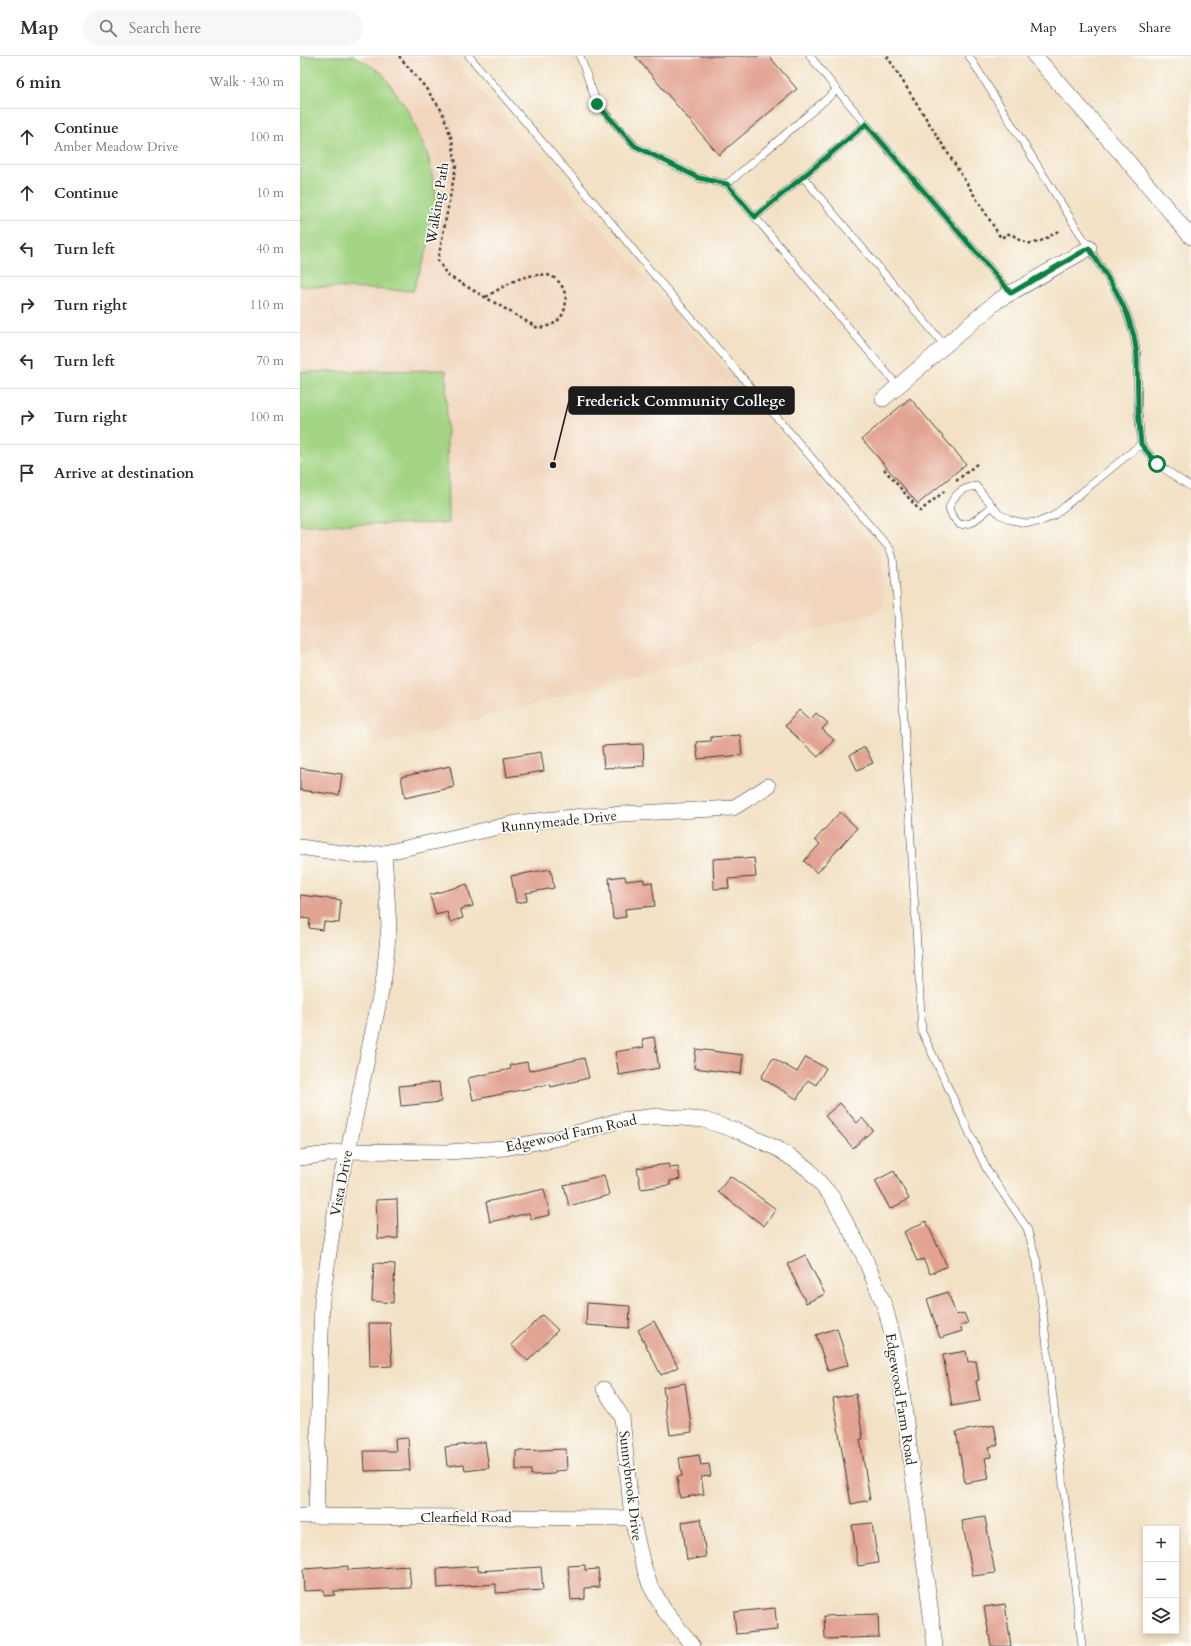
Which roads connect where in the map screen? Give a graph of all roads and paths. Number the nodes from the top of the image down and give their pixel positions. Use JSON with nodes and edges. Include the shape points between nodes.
{"nodes":[{"id":1,"x":399,"y":56,"type":"edge"},
{"id":2,"x":469,"y":56,"type":"edge"},
{"id":3,"x":580,"y":56,"type":"edge"},
{"id":4,"x":810,"y":56,"type":"edge"},
{"id":5,"x":887,"y":56,"type":"edge"},
{"id":6,"x":969,"y":56,"type":"edge"},
{"id":7,"x":1035,"y":56,"type":"edge"},
{"id":8,"x":837,"y":90,"type":"junction"},
{"id":9,"x":866,"y":124,"type":"junction"},
{"id":10,"x":803,"y":177,"type":"junction"},
{"id":11,"x":727,"y":184,"type":"junction"},
{"id":12,"x":755,"y":217,"type":"junction"},
{"id":13,"x":1061,"y":228,"type":"dead end"},
{"id":14,"x":1191,"y":237,"type":"edge"},
{"id":15,"x":1089,"y":248,"type":"junction"},
{"id":16,"x":1011,"y":293,"type":"junction"},
{"id":17,"x":484,"y":298,"type":"junction"},
{"id":18,"x":945,"y":346,"type":"junction"},
{"id":19,"x":898,"y":386,"type":"junction"},
{"id":20,"x":883,"y":399,"type":"dead end"},
{"id":21,"x":1141,"y":444,"type":"junction"},
{"id":22,"x":978,"y":463,"type":"dead end"},
{"id":23,"x":884,"y":470,"type":"dead end"},
{"id":24,"x":955,"y":482,"type":"dead end"},
{"id":25,"x":949,"y":487,"type":"dead end"},
{"id":26,"x":1191,"y":487,"type":"edge"},
{"id":27,"x":993,"y":506,"type":"junction"},
{"id":28,"x":768,"y":786,"type":"dead end"},
{"id":29,"x":300,"y":847,"type":"edge"},
{"id":30,"x":384,"y":853,"type":"junction"},
{"id":31,"x":348,"y":1151,"type":"junction"},
{"id":32,"x":300,"y":1158,"type":"edge"},
{"id":33,"x":604,"y":1389,"type":"dead end"},
{"id":34,"x":300,"y":1516,"type":"edge"},
{"id":35,"x":316,"y":1516,"type":"junction"},
{"id":36,"x":632,"y":1518,"type":"junction"},
{"id":37,"x":693,"y":1646,"type":"edge"},
{"id":38,"x":935,"y":1646,"type":"edge"},
{"id":39,"x":1082,"y":1646,"type":"edge"}],
"edges":[{"from":1,"to":17,"type":"path","name":"Walking Path","via":[[442,111],[452,140],[456,166],[438,260],[447,275]]},
{"from":2,"to":39,"type":"lane","via":[[890,549],[897,600],[922,1032],[987,1170],[1027,1228],[1037,1262]]},
{"from":3,"to":11,"type":"lane","via":[[597,104],[635,146],[699,178]]},
{"from":4,"to":8,"type":"lane"},
{"from":5,"to":13,"type":"path","via":[[1001,238],[1012,234],[1018,240],[1029,244],[1046,238]]},
{"from":6,"to":15,"type":"lane"},
{"from":7,"to":14,"type":"street"},
{"from":8,"to":9,"type":"lane"},
{"from":8,"to":11,"type":"lane"},
{"from":9,"to":10,"type":"lane"},
{"from":9,"to":16,"type":"lane"},
{"from":10,"to":12,"type":"lane"},
{"from":10,"to":18,"type":"lane"},
{"from":11,"to":12,"type":"lane"},
{"from":12,"to":19,"type":"lane"},
{"from":15,"to":16,"type":"street"},
{"from":15,"to":21,"type":"lane","via":[[1116,291],[1134,336]]},
{"from":16,"to":18,"type":"street","via":[[997,301]]},
{"from":17,"to":17,"type":"path","name":"Walking Path","via":[[538,328],[554,324],[564,313],[567,301],[563,287],[553,277],[539,274],[526,277]]},
{"from":18,"to":19,"type":"street"},
{"from":19,"to":20,"type":"street"},
{"from":21,"to":26,"type":"lane","via":[[1157,464]]},
{"from":21,"to":27,"type":"lane","via":[[1046,519],[1026,523],[1011,520],[999,514]]},
{"from":22,"to":24,"type":"path"},
{"from":23,"to":25,"type":"path","via":[[920,511]]},
{"from":27,"to":27,"type":"lane","via":[[976,486],[964,488],[952,500],[949,508],[960,525],[971,523]]},
{"from":28,"to":30,"type":"street","name":"Runnymeade Drive","via":[[733,808],[583,816],[516,824]]},
{"from":29,"to":30,"type":"street","name":"Runnymeade Drive","via":[[361,856]]},
{"from":30,"to":31,"type":"street","name":"Vista Drive","via":[[389,926],[384,977]]},
{"from":31,"to":32,"type":"street","name":"Edgewood Farm Road"},
{"from":31,"to":35,"type":"street","name":"Vista Drive","via":[[340,1180],[322,1299]]},
{"from":31,"to":38,"type":"street","name":"Edgewood Farm Road","via":[[448,1152],[505,1148],[559,1138],[621,1120],[658,1116],[704,1120],[741,1132],[778,1149],[808,1169],[832,1197],[863,1254],[885,1307],[897,1353]]},
{"from":33,"to":36,"type":"street","name":"Sunnybrook Drive","via":[[622,1417]]},
{"from":34,"to":35,"type":"street","name":"Clearfield Road"},
{"from":35,"to":36,"type":"street","name":"Clearfield Road"},
{"from":36,"to":37,"type":"street","name":"Sunnybrook Drive","via":[[650,1585],[664,1610]]}]}
